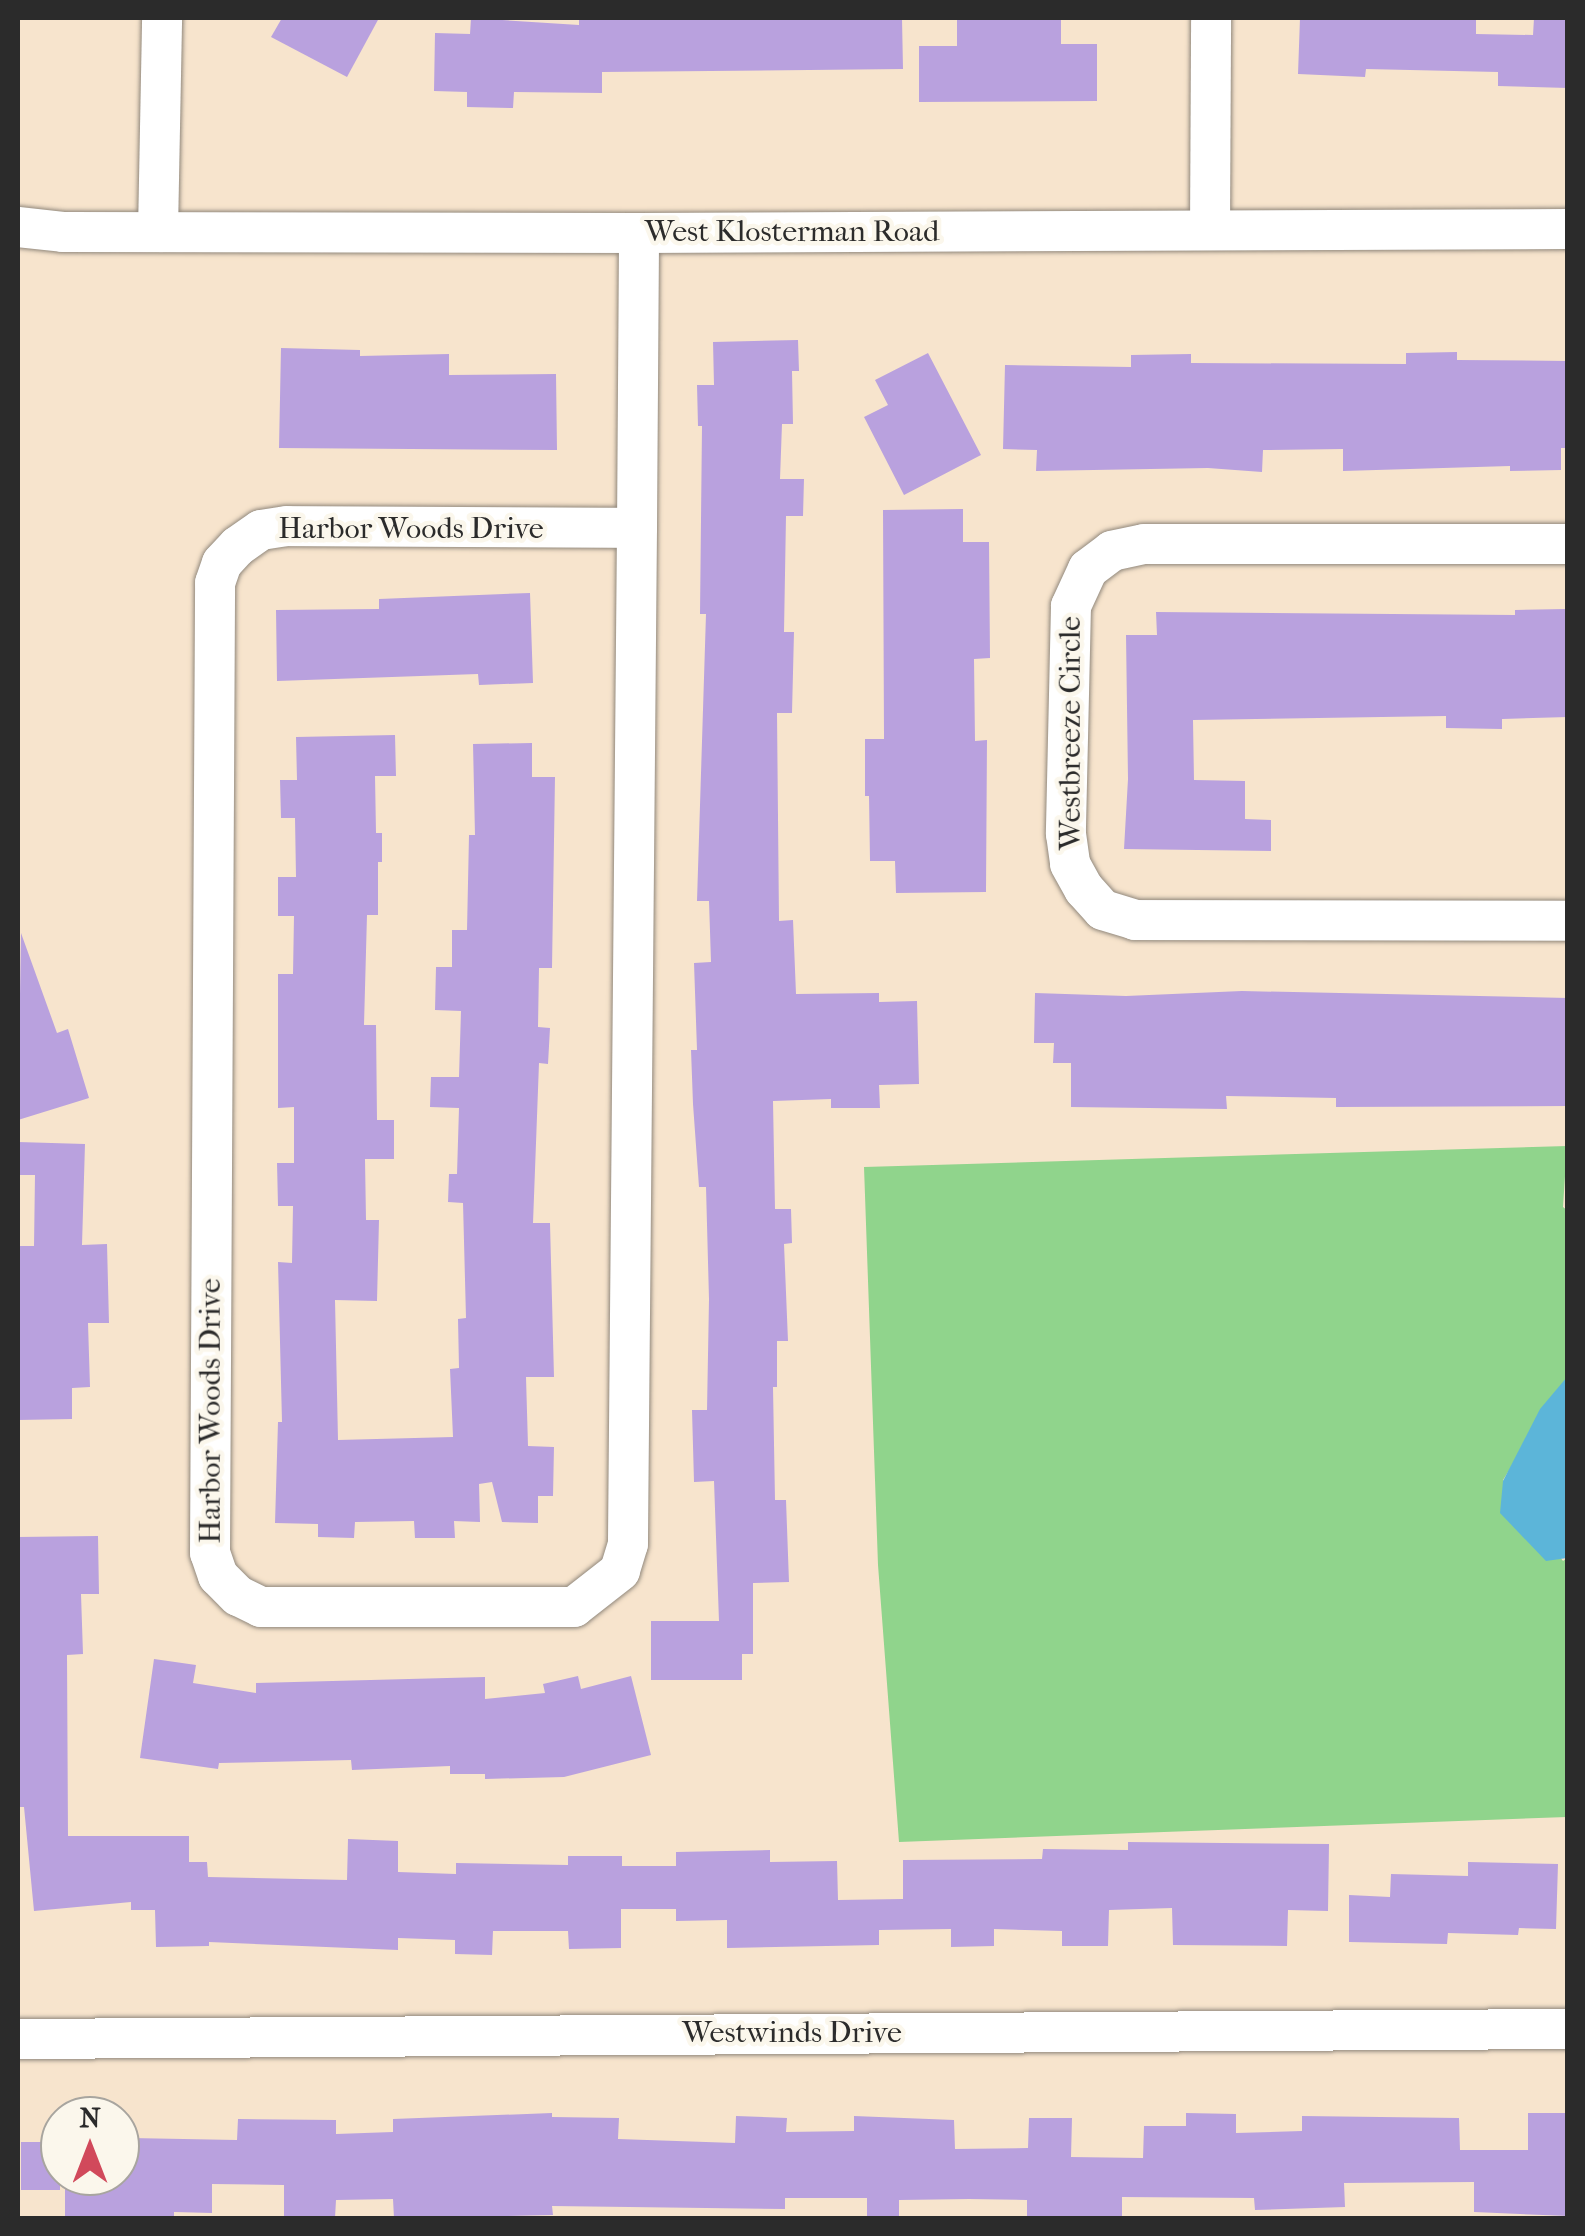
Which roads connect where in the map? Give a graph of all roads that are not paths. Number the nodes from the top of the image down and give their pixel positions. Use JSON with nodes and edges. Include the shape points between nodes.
{"nodes":[{"id":1,"x":162,"y":18,"type":"edge"},
{"id":2,"x":1210,"y":18,"type":"edge"},
{"id":3,"x":18,"y":227,"type":"edge"},
{"id":4,"x":1568,"y":228,"type":"edge"},
{"id":5,"x":1210,"y":230,"type":"junction"},
{"id":6,"x":158,"y":232,"type":"junction"},
{"id":7,"x":638,"y":234,"type":"junction"},
{"id":8,"x":637,"y":528,"type":"junction"},
{"id":9,"x":1568,"y":544,"type":"edge"},
{"id":10,"x":1568,"y":921,"type":"edge"},
{"id":11,"x":1568,"y":2028,"type":"edge"},
{"id":12,"x":18,"y":2040,"type":"edge"}],
"edges":[{"from":1,"to":6,"type":"street"},
{"from":2,"to":5,"type":"street"},
{"from":3,"to":6,"type":"street","name":"West Klosterman Road"},
{"from":4,"to":5,"type":"street","name":"West Klosterman Road"},
{"from":5,"to":7,"type":"street","name":"West Klosterman Road"},
{"from":6,"to":7,"type":"street","name":"West Klosterman Road"},
{"from":7,"to":8,"type":"street","name":"Harbor Woods Drive"},
{"from":8,"to":8,"type":"street","name":"Harbor Woods Drive","via":[[628,1544],[620,1570],[574,1607],[261,1607],[218,1576],[210,1553],[219,573],[238,546],[261,530],[287,526]]},
{"from":9,"to":10,"type":"street","name":"Westbreeze Circle","via":[[1144,544],[1112,551],[1088,569],[1071,606],[1066,834],[1070,864],[1084,889],[1103,910],[1135,920]]},
{"from":11,"to":12,"type":"street","name":"Westwinds Drive"}]}
